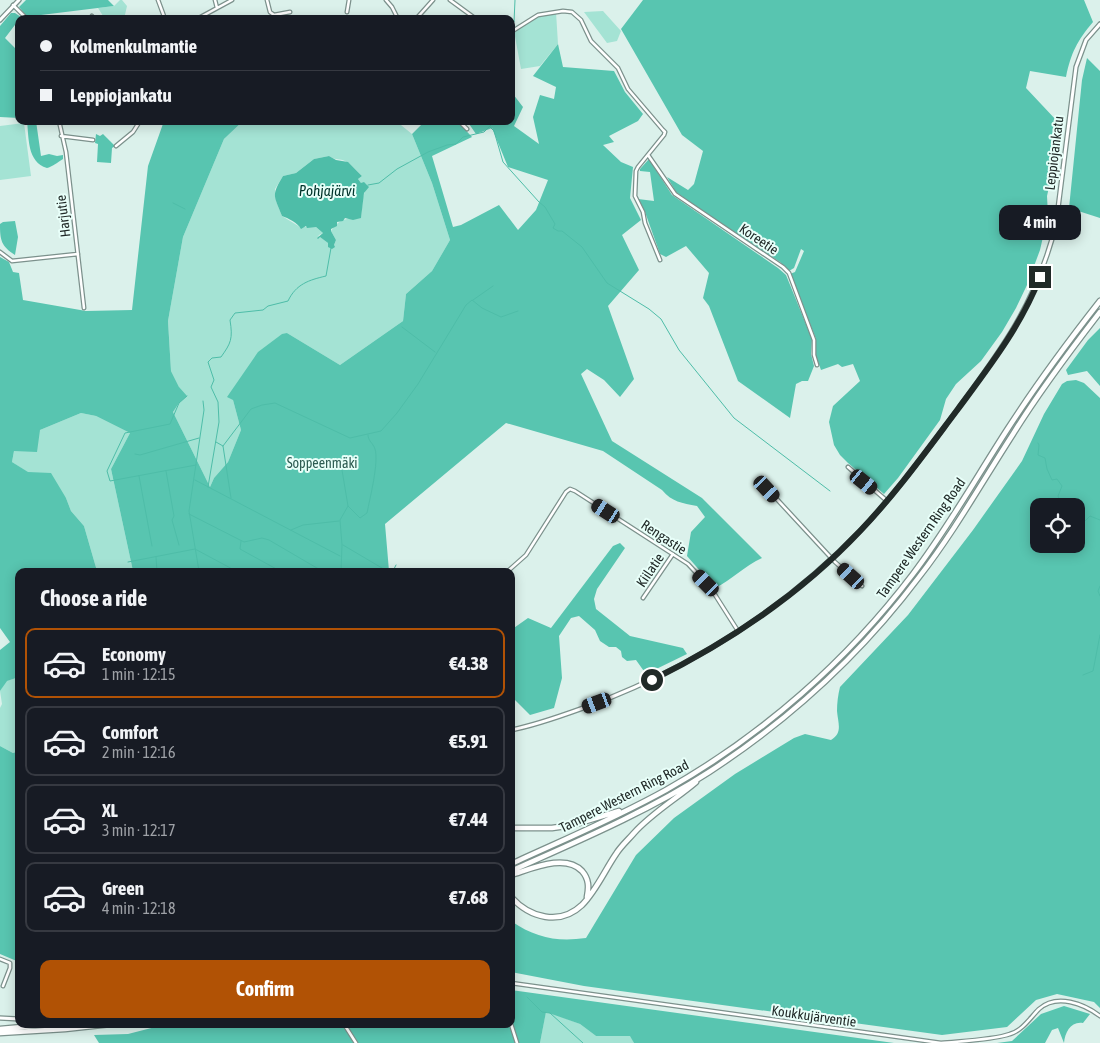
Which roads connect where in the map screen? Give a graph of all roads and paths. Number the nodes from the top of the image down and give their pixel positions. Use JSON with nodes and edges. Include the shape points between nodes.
{"nodes":[{"id":1,"x":19,"y":0,"type":"edge"},
{"id":2,"x":158,"y":0,"type":"edge"},
{"id":3,"x":215,"y":0,"type":"edge"},
{"id":4,"x":232,"y":0,"type":"edge"},
{"id":5,"x":267,"y":0,"type":"edge"},
{"id":6,"x":349,"y":0,"type":"edge"},
{"id":7,"x":386,"y":0,"type":"edge"},
{"id":8,"x":433,"y":0,"type":"edge"},
{"id":9,"x":450,"y":0,"type":"edge"},
{"id":10,"x":14,"y":6,"type":"junction"},
{"id":11,"x":217,"y":8,"type":"junction"},
{"id":12,"x":290,"y":12,"type":"dead end"},
{"id":13,"x":347,"y":12,"type":"dead end"},
{"id":14,"x":23,"y":15,"type":"edge"},
{"id":15,"x":164,"y":15,"type":"edge"},
{"id":16,"x":204,"y":15,"type":"edge"},
{"id":17,"x":396,"y":15,"type":"edge"},
{"id":18,"x":420,"y":15,"type":"edge"},
{"id":19,"x":471,"y":15,"type":"edge"},
{"id":20,"x":0,"y":20,"type":"edge"},
{"id":21,"x":1100,"y":24,"type":"edge"},
{"id":22,"x":515,"y":29,"type":"edge"},
{"id":23,"x":60,"y":125,"type":"edge"},
{"id":24,"x":137,"y":125,"type":"edge"},
{"id":25,"x":464,"y":125,"type":"edge"},
{"id":26,"x":468,"y":129,"type":"dead end"},
{"id":27,"x":61,"y":136,"type":"junction"},
{"id":28,"x":94,"y":140,"type":"dead end"},
{"id":29,"x":116,"y":146,"type":"dead end"},
{"id":30,"x":648,"y":155,"type":"junction"},
{"id":31,"x":0,"y":252,"type":"edge"},
{"id":32,"x":78,"y":254,"type":"junction"},
{"id":33,"x":660,"y":260,"type":"dead end"},
{"id":34,"x":1100,"y":301,"type":"edge"},
{"id":35,"x":84,"y":308,"type":"dead end"},
{"id":36,"x":1100,"y":312,"type":"edge"},
{"id":37,"x":1100,"y":317,"type":"edge"},
{"id":38,"x":1087,"y":329,"type":"junction"},
{"id":39,"x":817,"y":365,"type":"dead end"},
{"id":40,"x":848,"y":467,"type":"dead end"},
{"id":41,"x":761,"y":482,"type":"dead end"},
{"id":42,"x":887,"y":501,"type":"junction"},
{"id":43,"x":672,"y":554,"type":"junction"},
{"id":44,"x":832,"y":558,"type":"junction"},
{"id":45,"x":511,"y":568,"type":"edge"},
{"id":46,"x":862,"y":586,"type":"dead end"},
{"id":47,"x":643,"y":598,"type":"dead end"},
{"id":48,"x":738,"y":631,"type":"junction"},
{"id":49,"x":515,"y":729,"type":"edge"},
{"id":50,"x":707,"y":774,"type":"junction"},
{"id":51,"x":637,"y":805,"type":"junction"},
{"id":52,"x":515,"y":828,"type":"edge"},
{"id":53,"x":515,"y":862,"type":"edge"},
{"id":54,"x":515,"y":871,"type":"edge"},
{"id":55,"x":515,"y":872,"type":"edge"},
{"id":56,"x":515,"y":900,"type":"edge"},
{"id":57,"x":586,"y":900,"type":"junction"},
{"id":58,"x":0,"y":959,"type":"edge"},
{"id":59,"x":515,"y":984,"type":"edge"},
{"id":60,"x":2,"y":986,"type":"dead end"},
{"id":61,"x":1100,"y":1016,"type":"edge"},
{"id":62,"x":0,"y":1018,"type":"edge"},
{"id":63,"x":15,"y":1019,"type":"edge"},
{"id":64,"x":24,"y":1028,"type":"edge"},
{"id":65,"x":74,"y":1028,"type":"edge"},
{"id":66,"x":347,"y":1028,"type":"edge"},
{"id":67,"x":512,"y":1028,"type":"edge"},
{"id":68,"x":0,"y":1031,"type":"edge"},
{"id":69,"x":356,"y":1043,"type":"edge"},
{"id":70,"x":517,"y":1043,"type":"edge"}],
"edges":[{"from":1,"to":10,"type":"street"},
{"from":2,"to":15,"type":"street"},
{"from":3,"to":11,"type":"street"},
{"from":4,"to":11,"type":"street"},
{"from":5,"to":12,"type":"street","via":[[272,14]]},
{"from":6,"to":13,"type":"street"},
{"from":7,"to":17,"type":"street"},
{"from":8,"to":18,"type":"street"},
{"from":9,"to":19,"type":"street"},
{"from":10,"to":14,"type":"street"},
{"from":10,"to":20,"type":"street"},
{"from":11,"to":16,"type":"street"},
{"from":21,"to":42,"type":"street","name":"Leppiojankatu","via":[[1086,40],[1076,67],[1060,198],[1051,245],[1035,289],[1007,341]]},
{"from":22,"to":30,"type":"street","via":[[538,15],[563,11],[578,16],[591,41],[618,68],[628,89],[665,132]]},
{"from":23,"to":27,"type":"street","name":"Harjutie"},
{"from":24,"to":29,"type":"street"},
{"from":25,"to":26,"type":"street"},
{"from":27,"to":28,"type":"street"},
{"from":27,"to":32,"type":"street","name":"Harjutie","via":[[66,152]]},
{"from":30,"to":33,"type":"street","via":[[636,172],[635,196]]},
{"from":30,"to":39,"type":"street","name":"Koreetie","via":[[675,194],[789,273],[814,340]]},
{"from":31,"to":32,"type":"street","via":[[12,261]]},
{"from":32,"to":35,"type":"street","name":"Harjutie"},
{"from":34,"to":51,"type":"highway","name":"Tampere Western Ring Road","via":[[1039,382],[919,566],[860,637],[794,700],[752,733],[707,765]]},
{"from":36,"to":38,"type":"highway","name":"Tampere Western Ring Road"},
{"from":37,"to":38,"type":"highway"},
{"from":38,"to":50,"type":"highway","name":"Tampere Western Ring Road","via":[[1019,424],[946,540],[889,614],[800,705]]},
{"from":40,"to":42,"type":"street"},
{"from":41,"to":44,"type":"street"},
{"from":42,"to":44,"type":"street","name":"Leppiojankatu"},
{"from":43,"to":45,"type":"street","name":"Rengastie","via":[[570,489],[526,555]]},
{"from":43,"to":47,"type":"street","name":"Kiilatie"},
{"from":43,"to":48,"type":"street","name":"Rengastie","via":[[688,564],[706,583]]},
{"from":44,"to":46,"type":"street"},
{"from":44,"to":48,"type":"street","name":"Leppiojankatu"},
{"from":48,"to":49,"type":"street","name":"Leppiojankatu","via":[[684,664],[637,686],[557,717]]},
{"from":50,"to":54,"type":"highway","name":"Tampere Western Ring Road","via":[[637,813]]},
{"from":50,"to":57,"type":"highway","via":[[635,832],[618,851]]},
{"from":51,"to":52,"type":"highway","via":[[572,825]]},
{"from":51,"to":53,"type":"highway","name":"Tampere Western Ring Road"},
{"from":55,"to":57,"type":"highway","via":[[552,864],[574,865],[587,878]]},
{"from":56,"to":57,"type":"highway","via":[[529,912],[546,918],[566,915]]},
{"from":58,"to":60,"type":"street","via":[[10,963]]},
{"from":59,"to":61,"type":"street","name":"Koukkujärventie","via":[[941,1043],[1011,1034],[1023,1027],[1043,1006],[1056,1001],[1082,1005]]},
{"from":62,"to":63,"type":"street"},
{"from":64,"to":68,"type":"highway"},
{"from":65,"to":68,"type":"highway"},
{"from":66,"to":69,"type":"street"},
{"from":67,"to":70,"type":"street"}]}
